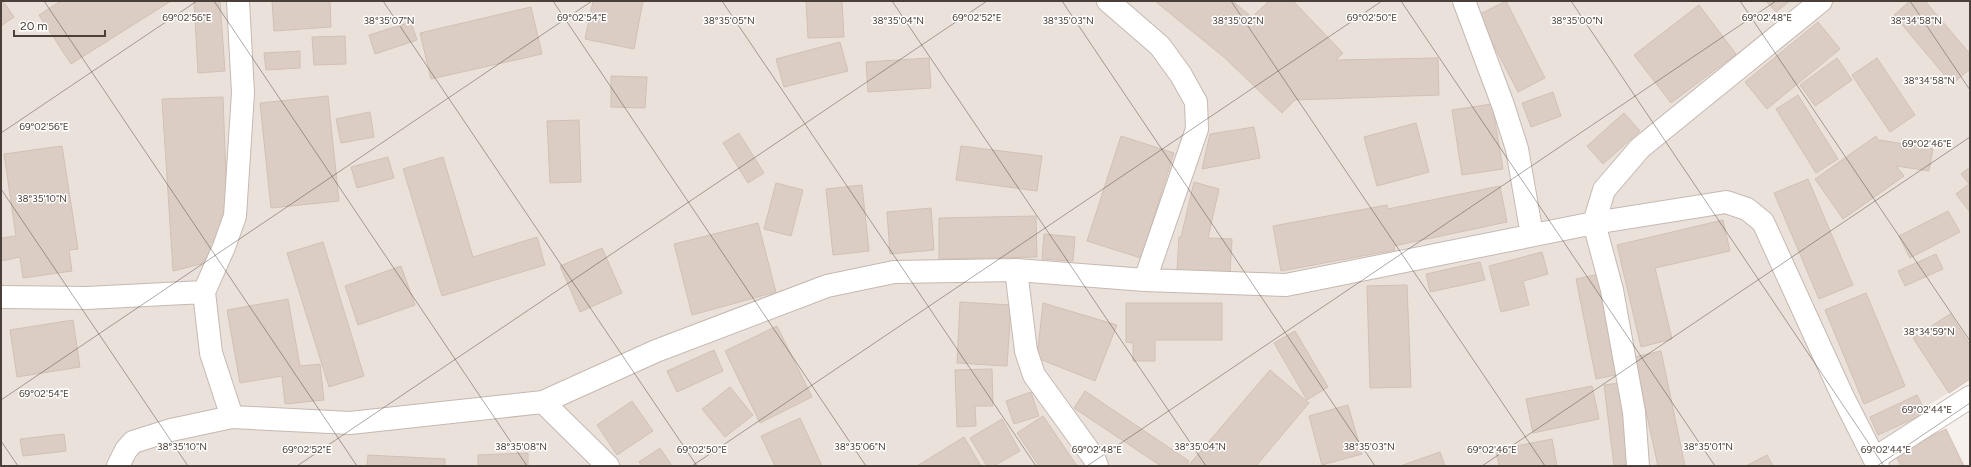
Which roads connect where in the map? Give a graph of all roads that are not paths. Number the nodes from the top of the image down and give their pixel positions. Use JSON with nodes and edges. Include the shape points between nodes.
{"nodes":[{"id":1,"x":238,"y":1,"type":"edge"},
{"id":2,"x":1108,"y":1,"type":"edge"},
{"id":3,"x":1464,"y":1,"type":"edge"},
{"id":4,"x":1821,"y":1,"type":"edge"},
{"id":5,"x":1594,"y":223,"type":"junction"},
{"id":6,"x":1532,"y":235,"type":"junction"},
{"id":7,"x":1016,"y":270,"type":"junction"},
{"id":8,"x":1145,"y":280,"type":"junction"},
{"id":9,"x":204,"y":292,"type":"junction"},
{"id":10,"x":1,"y":297,"type":"edge"},
{"id":11,"x":1970,"y":397,"type":"edge"},
{"id":12,"x":543,"y":402,"type":"junction"},
{"id":13,"x":232,"y":417,"type":"junction"},
{"id":14,"x":1876,"y":462,"type":"edge"},
{"id":15,"x":118,"y":466,"type":"edge"},
{"id":16,"x":608,"y":466,"type":"edge"},
{"id":17,"x":1097,"y":466,"type":"edge"},
{"id":18,"x":1638,"y":466,"type":"edge"}],
"edges":[{"from":1,"to":9,"type":"street","via":[[243,94],[235,216]]},
{"from":2,"to":8,"type":"street","via":[[1160,46],[1196,102],[1198,129]]},
{"from":3,"to":6,"type":"street","via":[[1517,149]]},
{"from":4,"to":5,"type":"street","via":[[1640,148],[1604,190]]},
{"from":5,"to":6,"type":"street"},
{"from":5,"to":14,"type":"street","via":[[1726,202],[1747,209],[1763,222],[1843,397]]},
{"from":5,"to":18,"type":"street","via":[[1615,306],[1634,412]]},
{"from":6,"to":8,"type":"street","via":[[1286,285]]},
{"from":7,"to":8,"type":"street"},
{"from":7,"to":12,"type":"street","via":[[894,272],[827,286],[656,351]]},
{"from":7,"to":17,"type":"street","via":[[1026,350],[1034,375],[1094,458]]},
{"from":9,"to":10,"type":"street","via":[[87,298]]},
{"from":9,"to":13,"type":"street","via":[[211,353]]},
{"from":11,"to":14,"type":"street"},
{"from":12,"to":13,"type":"street","via":[[350,423]]},
{"from":12,"to":16,"type":"street"},
{"from":13,"to":15,"type":"street","via":[[171,430],[133,442]]}]}
